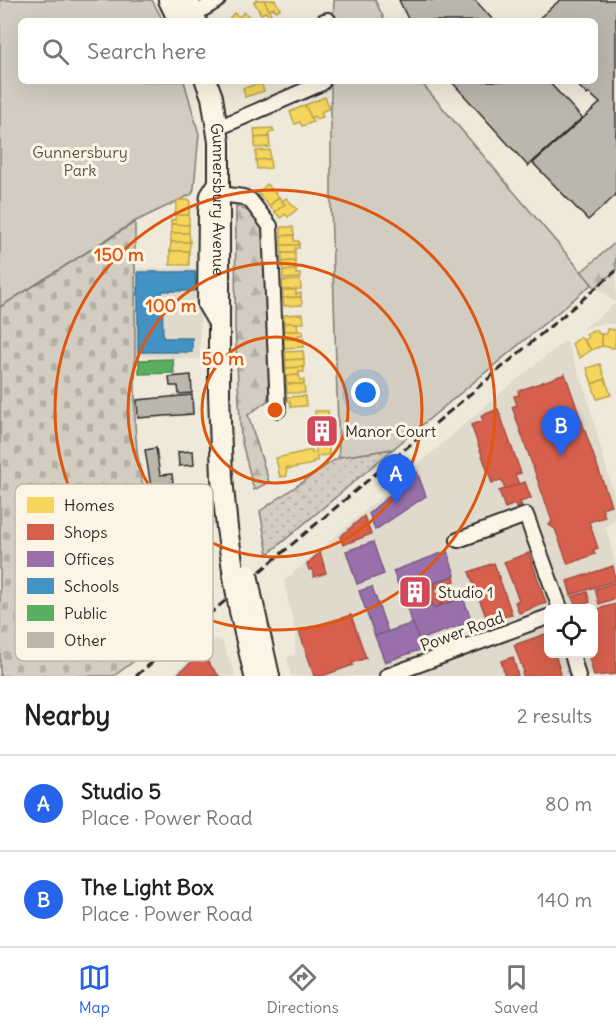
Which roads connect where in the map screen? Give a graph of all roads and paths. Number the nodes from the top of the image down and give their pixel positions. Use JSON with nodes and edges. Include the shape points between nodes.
{"nodes":[{"id":1,"x":169,"y":0,"type":"edge"},
{"id":2,"x":218,"y":0,"type":"edge"},
{"id":3,"x":189,"y":14,"type":"edge"},
{"id":4,"x":207,"y":84,"type":"edge"},
{"id":5,"x":219,"y":84,"type":"edge"},
{"id":6,"x":317,"y":84,"type":"edge"},
{"id":7,"x":227,"y":124,"type":"junction"},
{"id":8,"x":224,"y":186,"type":"junction"},
{"id":9,"x":278,"y":410,"type":"dead end"},
{"id":10,"x":458,"y":540,"type":"dead end"},
{"id":11,"x":241,"y":578,"type":"junction"},
{"id":12,"x":558,"y":604,"type":"edge"},
{"id":13,"x":246,"y":606,"type":"junction"},
{"id":14,"x":544,"y":619,"type":"edge"},
{"id":15,"x":573,"y":658,"type":"edge"},
{"id":16,"x":255,"y":676,"type":"edge"},
{"id":17,"x":269,"y":676,"type":"edge"},
{"id":18,"x":387,"y":676,"type":"edge"},
{"id":19,"x":578,"y":676,"type":"edge"}],
"edges":[{"from":1,"to":3,"type":"highway"},
{"from":2,"to":3,"type":"street"},
{"from":4,"to":8,"type":"highway","name":"Gunnersbury Avenue"},
{"from":5,"to":7,"type":"highway","name":"Gunnersbury Avenue"},
{"from":6,"to":7,"type":"street"},
{"from":7,"to":8,"type":"highway","name":"Gunnersbury Avenue"},
{"from":8,"to":9,"type":"street","via":[[250,200],[270,226]]},
{"from":8,"to":11,"type":"highway","name":"Gunnersbury Avenue","via":[[231,432]]},
{"from":8,"to":11,"type":"highway","name":"Gunnersbury Avenue","via":[[218,327],[222,478],[227,528]]},
{"from":10,"to":12,"type":"street","via":[[526,515]]},
{"from":11,"to":13,"type":"highway","name":"Gunnersbury Avenue","bridge":true},
{"from":13,"to":16,"type":"highway","name":"Gunnersbury Avenue"},
{"from":13,"to":17,"type":"highway","name":"Gunnersbury Avenue"},
{"from":14,"to":18,"type":"street","name":"Power Road"},
{"from":15,"to":19,"type":"street"}]}
